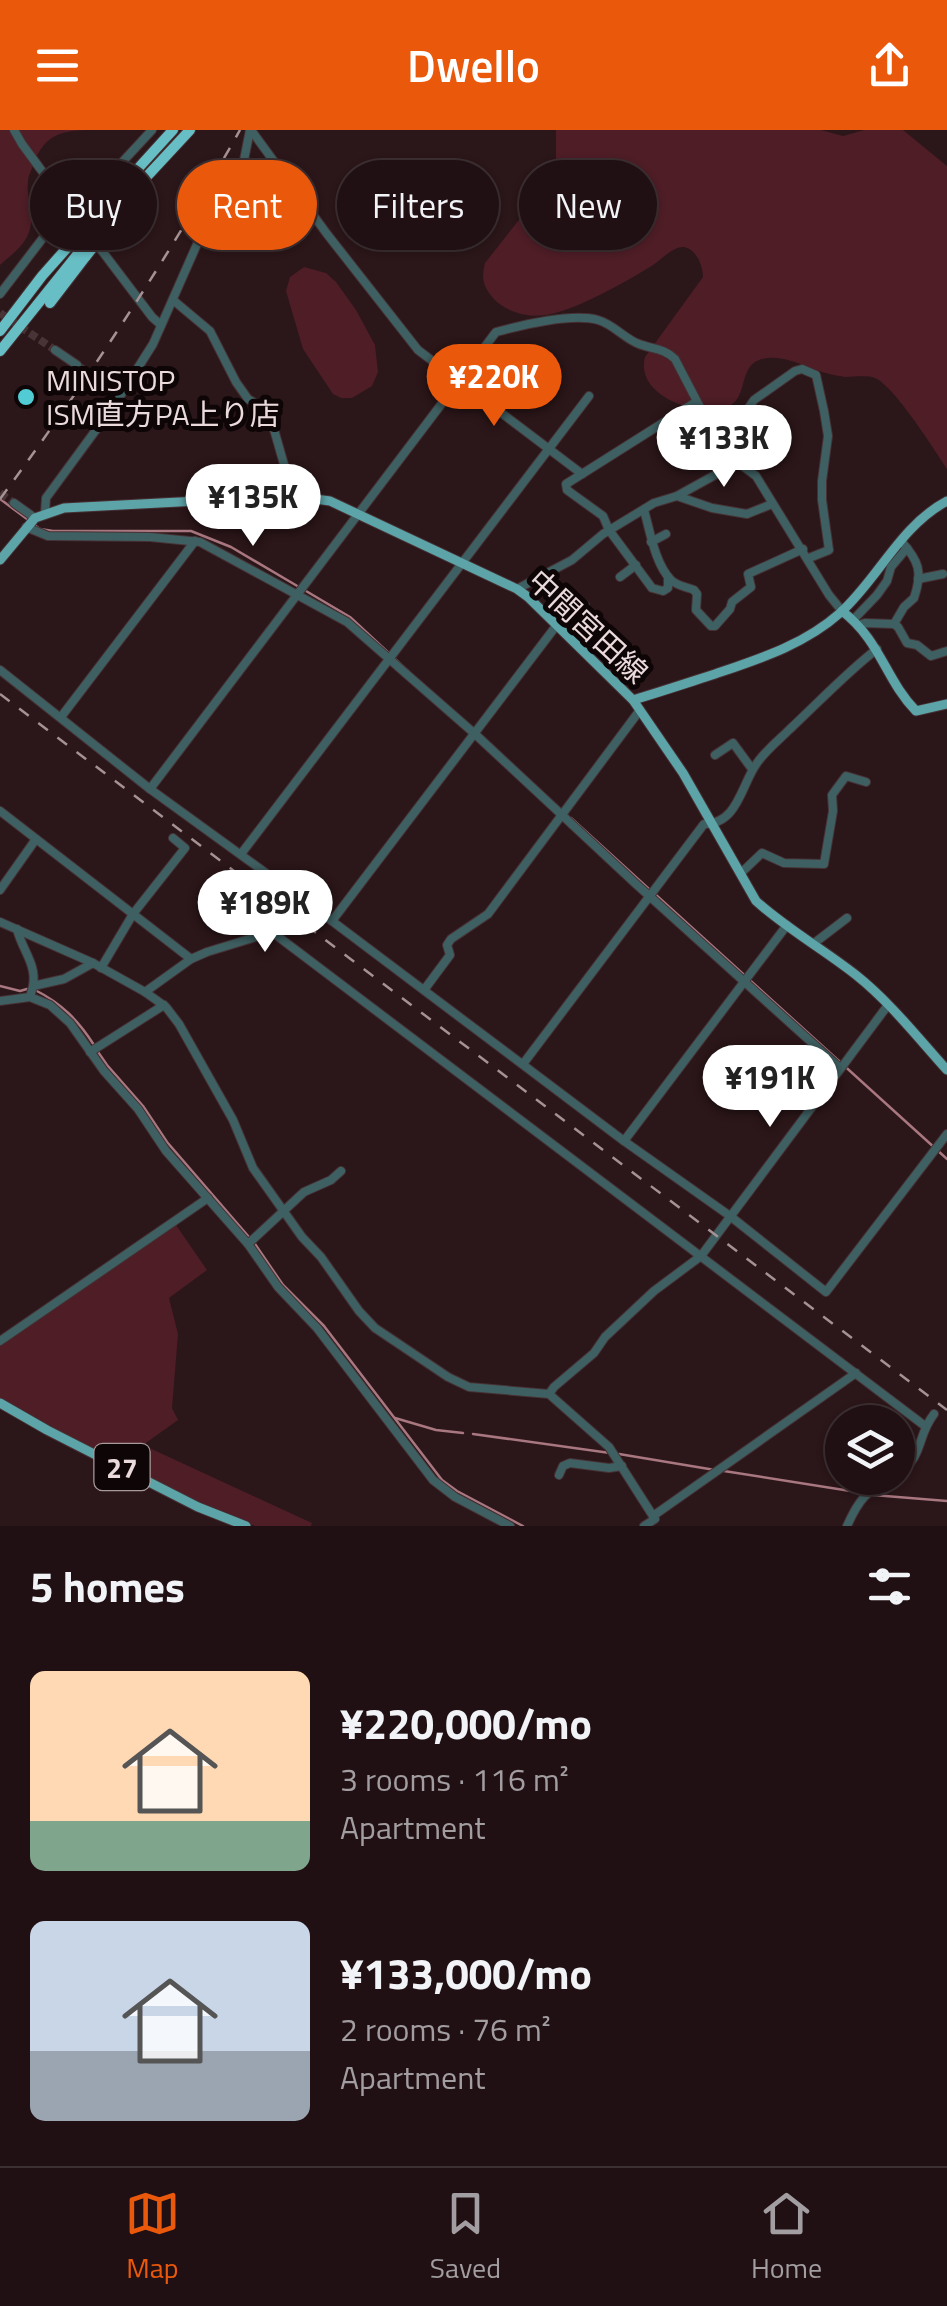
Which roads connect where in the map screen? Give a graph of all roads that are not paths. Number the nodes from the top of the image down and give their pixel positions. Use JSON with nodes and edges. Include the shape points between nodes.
{"nodes":[{"id":1,"x":14,"y":130,"type":"edge"},
{"id":2,"x":152,"y":130,"type":"edge"},
{"id":3,"x":250,"y":130,"type":"edge"},
{"id":4,"x":182,"y":133,"type":"edge"},
{"id":5,"x":34,"y":160,"type":"edge"},
{"id":6,"x":125,"y":160,"type":"edge"},
{"id":7,"x":157,"y":161,"type":"edge"},
{"id":8,"x":33,"y":250,"type":"edge"},
{"id":9,"x":79,"y":250,"type":"edge"},
{"id":10,"x":79,"y":250,"type":"edge"},
{"id":11,"x":79,"y":250,"type":"edge"},
{"id":12,"x":101,"y":250,"type":"edge"},
{"id":13,"x":0,"y":294,"type":"edge"},
{"id":14,"x":173,"y":300,"type":"junction"},
{"id":15,"x":50,"y":303,"type":"dead end"},
{"id":16,"x":161,"y":325,"type":"junction"},
{"id":17,"x":0,"y":331,"type":"edge"},
{"id":18,"x":55,"y":350,"type":"tunnel mouth"},
{"id":19,"x":0,"y":351,"type":"edge"},
{"id":20,"x":77,"y":365,"type":"tunnel mouth"},
{"id":21,"x":459,"y":380,"type":"junction"},
{"id":22,"x":100,"y":381,"type":"tunnel mouth"},
{"id":23,"x":121,"y":393,"type":"junction"},
{"id":24,"x":589,"y":396,"type":"dead end"},
{"id":25,"x":696,"y":402,"type":"junction"},
{"id":26,"x":550,"y":448,"type":"junction"},
{"id":27,"x":727,"y":459,"type":"junction"},
{"id":28,"x":582,"y":474,"type":"junction"},
{"id":29,"x":294,"y":496,"type":"junction"},
{"id":30,"x":677,"y":496,"type":"junction"},
{"id":31,"x":947,"y":501,"type":"edge"},
{"id":32,"x":14,"y":503,"type":"tunnel mouth"},
{"id":33,"x":772,"y":504,"type":"junction"},
{"id":34,"x":644,"y":510,"type":"junction"},
{"id":35,"x":358,"y":513,"type":"junction"},
{"id":36,"x":40,"y":516,"type":"junction"},
{"id":37,"x":26,"y":527,"type":"junction"},
{"id":38,"x":609,"y":530,"type":"junction"},
{"id":39,"x":666,"y":534,"type":"dead end"},
{"id":40,"x":195,"y":540,"type":"junction"},
{"id":41,"x":651,"y":542,"type":"junction"},
{"id":42,"x":904,"y":544,"type":"junction"},
{"id":43,"x":806,"y":554,"type":"junction"},
{"id":44,"x":0,"y":560,"type":"edge"},
{"id":45,"x":464,"y":563,"type":"junction"},
{"id":46,"x":636,"y":565,"type":"junction"},
{"id":47,"x":943,"y":574,"type":"dead end"},
{"id":48,"x":540,"y":576,"type":"junction"},
{"id":49,"x":668,"y":576,"type":"junction"},
{"id":50,"x":620,"y":578,"type":"dead end"},
{"id":51,"x":918,"y":579,"type":"junction"},
{"id":52,"x":517,"y":589,"type":"junction"},
{"id":53,"x":298,"y":594,"type":"junction"},
{"id":54,"x":584,"y":605,"type":"dead end"},
{"id":55,"x":842,"y":611,"type":"junction"},
{"id":56,"x":856,"y":623,"type":"junction"},
{"id":57,"x":894,"y":624,"type":"junction"},
{"id":58,"x":556,"y":626,"type":"junction"},
{"id":59,"x":877,"y":649,"type":"junction"},
{"id":60,"x":947,"y":651,"type":"edge"},
{"id":61,"x":390,"y":659,"type":"junction"},
{"id":62,"x":0,"y":670,"type":"edge"},
{"id":63,"x":632,"y":700,"type":"junction"},
{"id":64,"x":947,"y":704,"type":"edge"},
{"id":65,"x":640,"y":710,"type":"junction"},
{"id":66,"x":61,"y":718,"type":"junction"},
{"id":67,"x":475,"y":734,"type":"junction"},
{"id":68,"x":715,"y":755,"type":"dead end"},
{"id":69,"x":752,"y":768,"type":"junction"},
{"id":70,"x":866,"y":782,"type":"dead end"},
{"id":71,"x":150,"y":789,"type":"junction"},
{"id":72,"x":0,"y":811,"type":"edge"},
{"id":73,"x":561,"y":814,"type":"junction"},
{"id":74,"x":713,"y":824,"type":"junction"},
{"id":75,"x":173,"y":838,"type":"dead end"},
{"id":76,"x":36,"y":840,"type":"junction"},
{"id":77,"x":242,"y":854,"type":"junction"},
{"id":78,"x":741,"y":873,"type":"junction"},
{"id":79,"x":0,"y":890,"type":"edge"},
{"id":80,"x":650,"y":896,"type":"junction"},
{"id":81,"x":301,"y":899,"type":"junction"},
{"id":82,"x":133,"y":914,"type":"junction"},
{"id":83,"x":846,"y":918,"type":"dead end"},
{"id":84,"x":332,"y":921,"type":"junction"},
{"id":85,"x":0,"y":922,"type":"edge"},
{"id":86,"x":787,"y":926,"type":"junction"},
{"id":87,"x":17,"y":929,"type":"junction"},
{"id":88,"x":272,"y":932,"type":"junction"},
{"id":89,"x":813,"y":944,"type":"junction"},
{"id":90,"x":192,"y":959,"type":"junction"},
{"id":91,"x":97,"y":965,"type":"junction"},
{"id":92,"x":745,"y":982,"type":"junction"},
{"id":93,"x":33,"y":986,"type":"junction"},
{"id":94,"x":424,"y":990,"type":"junction"},
{"id":95,"x":146,"y":992,"type":"junction"},
{"id":96,"x":30,"y":998,"type":"junction"},
{"id":97,"x":0,"y":1001,"type":"edge"},
{"id":98,"x":164,"y":1005,"type":"junction"},
{"id":99,"x":888,"y":1005,"type":"junction"},
{"id":100,"x":90,"y":1052,"type":"junction"},
{"id":101,"x":523,"y":1064,"type":"junction"},
{"id":102,"x":840,"y":1068,"type":"junction"},
{"id":103,"x":947,"y":1070,"type":"edge"},
{"id":104,"x":947,"y":1134,"type":"edge"},
{"id":105,"x":624,"y":1140,"type":"junction"},
{"id":106,"x":341,"y":1171,"type":"dead end"},
{"id":107,"x":208,"y":1198,"type":"junction"},
{"id":108,"x":283,"y":1209,"type":"junction"},
{"id":109,"x":730,"y":1216,"type":"junction"},
{"id":110,"x":248,"y":1244,"type":"junction"},
{"id":111,"x":701,"y":1256,"type":"junction"},
{"id":112,"x":0,"y":1341,"type":"edge"},
{"id":113,"x":856,"y":1373,"type":"junction"},
{"id":114,"x":549,"y":1394,"type":"junction"},
{"id":115,"x":0,"y":1403,"type":"edge"},
{"id":116,"x":934,"y":1414,"type":"dead end"},
{"id":117,"x":926,"y":1426,"type":"junction"},
{"id":118,"x":915,"y":1457,"type":"edge"},
{"id":119,"x":622,"y":1466,"type":"junction"},
{"id":120,"x":559,"y":1476,"type":"dead end"},
{"id":121,"x":865,"y":1495,"type":"edge"},
{"id":122,"x":656,"y":1520,"type":"edge"},
{"id":123,"x":246,"y":1526,"type":"edge"},
{"id":124,"x":510,"y":1526,"type":"edge"},
{"id":125,"x":644,"y":1526,"type":"edge"},
{"id":126,"x":848,"y":1526,"type":"edge"}],
"edges":[{"from":1,"to":5,"type":"street"},
{"from":2,"to":6,"type":"street"},
{"from":3,"to":14,"type":"street","via":[[234,194],[198,242]]},
{"from":3,"to":21,"type":"street","via":[[418,350]]},
{"from":4,"to":7,"type":"highway","bridge":true},
{"from":8,"to":13,"type":"street"},
{"from":9,"to":15,"type":"highway"},
{"from":10,"to":17,"type":"highway","via":[[42,276]]},
{"from":11,"to":19,"type":"highway"},
{"from":12,"to":16,"type":"street"},
{"from":14,"to":16,"type":"street"},
{"from":14,"to":29,"type":"street","via":[[210,331],[248,399],[267,410]]},
{"from":16,"to":23,"type":"street"},
{"from":18,"to":20,"type":"street"},
{"from":21,"to":25,"type":"street","via":[[496,332],[599,320],[634,342],[667,351]]},
{"from":21,"to":26,"type":"street"},
{"from":21,"to":35,"type":"street"},
{"from":22,"to":23,"type":"street"},
{"from":23,"to":36,"type":"street"},
{"from":24,"to":26,"type":"street"},
{"from":25,"to":27,"type":"street"},
{"from":25,"to":28,"type":"street"},
{"from":26,"to":28,"type":"street"},
{"from":26,"to":45,"type":"street"},
{"from":27,"to":30,"type":"street","via":[[714,475]]},
{"from":27,"to":33,"type":"street","via":[[756,476]]},
{"from":27,"to":43,"type":"street","via":[[733,431],[754,400],[794,371],[816,376],[828,436],[822,481],[829,550]]},
{"from":28,"to":38,"type":"street","via":[[567,490],[603,516]]},
{"from":29,"to":35,"type":"main road","name":"中間宮田線"},
{"from":29,"to":36,"type":"main road","name":"中間宮田線","via":[[64,508]]},
{"from":30,"to":33,"type":"street","via":[[748,514]]},
{"from":30,"to":34,"type":"street"},
{"from":31,"to":42,"type":"main road","via":[[926,514]]},
{"from":32,"to":36,"type":"street"},
{"from":33,"to":43,"type":"street"},
{"from":34,"to":38,"type":"street"},
{"from":34,"to":41,"type":"street"},
{"from":35,"to":45,"type":"main road","name":"中間宮田線"},
{"from":35,"to":53,"type":"street"},
{"from":36,"to":37,"type":"main road"},
{"from":37,"to":40,"type":"street","via":[[48,536]]},
{"from":37,"to":44,"type":"main road"},
{"from":38,"to":46,"type":"street"},
{"from":38,"to":48,"type":"street"},
{"from":39,"to":41,"type":"street"},
{"from":40,"to":53,"type":"street"},
{"from":40,"to":66,"type":"street"},
{"from":41,"to":49,"type":"street"},
{"from":42,"to":51,"type":"street","via":[[918,562]]},
{"from":42,"to":55,"type":"main road"},
{"from":42,"to":56,"type":"street"},
{"from":43,"to":49,"type":"street","via":[[748,574],[751,587],[715,626],[696,610],[694,590]]},
{"from":43,"to":55,"type":"street"},
{"from":45,"to":52,"type":"main road","name":"中間宮田線"},
{"from":45,"to":61,"type":"street"},
{"from":46,"to":49,"type":"street","via":[[652,588],[668,588]]},
{"from":46,"to":50,"type":"street"},
{"from":47,"to":51,"type":"street"},
{"from":48,"to":52,"type":"street"},
{"from":48,"to":54,"type":"street"},
{"from":51,"to":57,"type":"street","via":[[914,598]]},
{"from":52,"to":58,"type":"main road","name":"中間宮田線"},
{"from":53,"to":61,"type":"street","via":[[347,622]]},
{"from":53,"to":71,"type":"street"},
{"from":55,"to":56,"type":"main road"},
{"from":55,"to":63,"type":"main road","via":[[770,655]]},
{"from":56,"to":57,"type":"street"},
{"from":56,"to":59,"type":"main road"},
{"from":57,"to":60,"type":"street","via":[[908,643],[931,656]]},
{"from":58,"to":63,"type":"main road","name":"中間宮田線"},
{"from":58,"to":67,"type":"street"},
{"from":59,"to":64,"type":"main road","via":[[916,711]]},
{"from":59,"to":69,"type":"street"},
{"from":61,"to":67,"type":"street"},
{"from":61,"to":77,"type":"street"},
{"from":62,"to":66,"type":"street"},
{"from":63,"to":65,"type":"main road","name":"中間宮田線"},
{"from":65,"to":73,"type":"street"},
{"from":65,"to":74,"type":"main road","name":"中間宮田線"},
{"from":66,"to":71,"type":"street"},
{"from":67,"to":73,"type":"street"},
{"from":67,"to":84,"type":"street"},
{"from":68,"to":69,"type":"street","via":[[733,743]]},
{"from":69,"to":74,"type":"street","via":[[734,809]]},
{"from":70,"to":78,"type":"street","via":[[846,776],[832,795],[824,864],[784,864],[762,853]]},
{"from":71,"to":77,"type":"street"},
{"from":72,"to":76,"type":"street"},
{"from":73,"to":80,"type":"street"},
{"from":73,"to":94,"type":"street","via":[[488,914],[446,945],[450,956]]},
{"from":74,"to":78,"type":"main road","name":"中間宮田線"},
{"from":74,"to":80,"type":"street","via":[[704,824]]},
{"from":75,"to":82,"type":"street","via":[[185,848]]},
{"from":76,"to":79,"type":"street"},
{"from":76,"to":82,"type":"street"},
{"from":77,"to":81,"type":"street"},
{"from":78,"to":86,"type":"main road","name":"中間宮田線","via":[[756,901]]},
{"from":80,"to":92,"type":"street"},
{"from":80,"to":101,"type":"street"},
{"from":81,"to":84,"type":"street"},
{"from":81,"to":88,"type":"street"},
{"from":82,"to":90,"type":"street"},
{"from":82,"to":91,"type":"street"},
{"from":83,"to":89,"type":"street"},
{"from":84,"to":94,"type":"street"},
{"from":85,"to":87,"type":"street"},
{"from":86,"to":89,"type":"main road","name":"中間宮田線"},
{"from":86,"to":92,"type":"street"},
{"from":87,"to":91,"type":"street"},
{"from":87,"to":93,"type":"street","via":[[35,974]]},
{"from":88,"to":90,"type":"street"},
{"from":88,"to":111,"type":"street"},
{"from":89,"to":99,"type":"main road","name":"中間宮田線"},
{"from":90,"to":95,"type":"street"},
{"from":91,"to":93,"type":"street"},
{"from":91,"to":95,"type":"street"},
{"from":92,"to":102,"type":"street"},
{"from":92,"to":105,"type":"street"},
{"from":93,"to":96,"type":"street"},
{"from":94,"to":101,"type":"street"},
{"from":95,"to":98,"type":"street"},
{"from":96,"to":97,"type":"street"},
{"from":96,"to":100,"type":"street","via":[[60,1012]]},
{"from":98,"to":100,"type":"street"},
{"from":98,"to":108,"type":"street","via":[[233,1120],[253,1168]]},
{"from":99,"to":102,"type":"street"},
{"from":99,"to":103,"type":"main road","name":"中間宮田線"},
{"from":100,"to":107,"type":"street"},
{"from":101,"to":105,"type":"street"},
{"from":102,"to":109,"type":"street"},
{"from":104,"to":109,"type":"street","via":[[826,1292]]},
{"from":105,"to":109,"type":"street"},
{"from":106,"to":108,"type":"street"},
{"from":107,"to":110,"type":"street"},
{"from":107,"to":112,"type":"street"},
{"from":108,"to":110,"type":"street"},
{"from":108,"to":114,"type":"street","via":[[359,1311],[396,1344],[469,1387]]},
{"from":109,"to":111,"type":"street"},
{"from":110,"to":124,"type":"street","via":[[433,1480]]},
{"from":111,"to":113,"type":"street"},
{"from":111,"to":114,"type":"street","via":[[654,1291]]},
{"from":113,"to":117,"type":"street"},
{"from":113,"to":122,"type":"street"},
{"from":114,"to":119,"type":"street"},
{"from":115,"to":123,"type":"main road","number":"27"},
{"from":116,"to":117,"type":"street"},
{"from":117,"to":118,"type":"street"},
{"from":119,"to":120,"type":"street","via":[[570,1463]]},
{"from":119,"to":122,"type":"street"},
{"from":121,"to":126,"type":"street"},
{"from":122,"to":125,"type":"street"}]}
